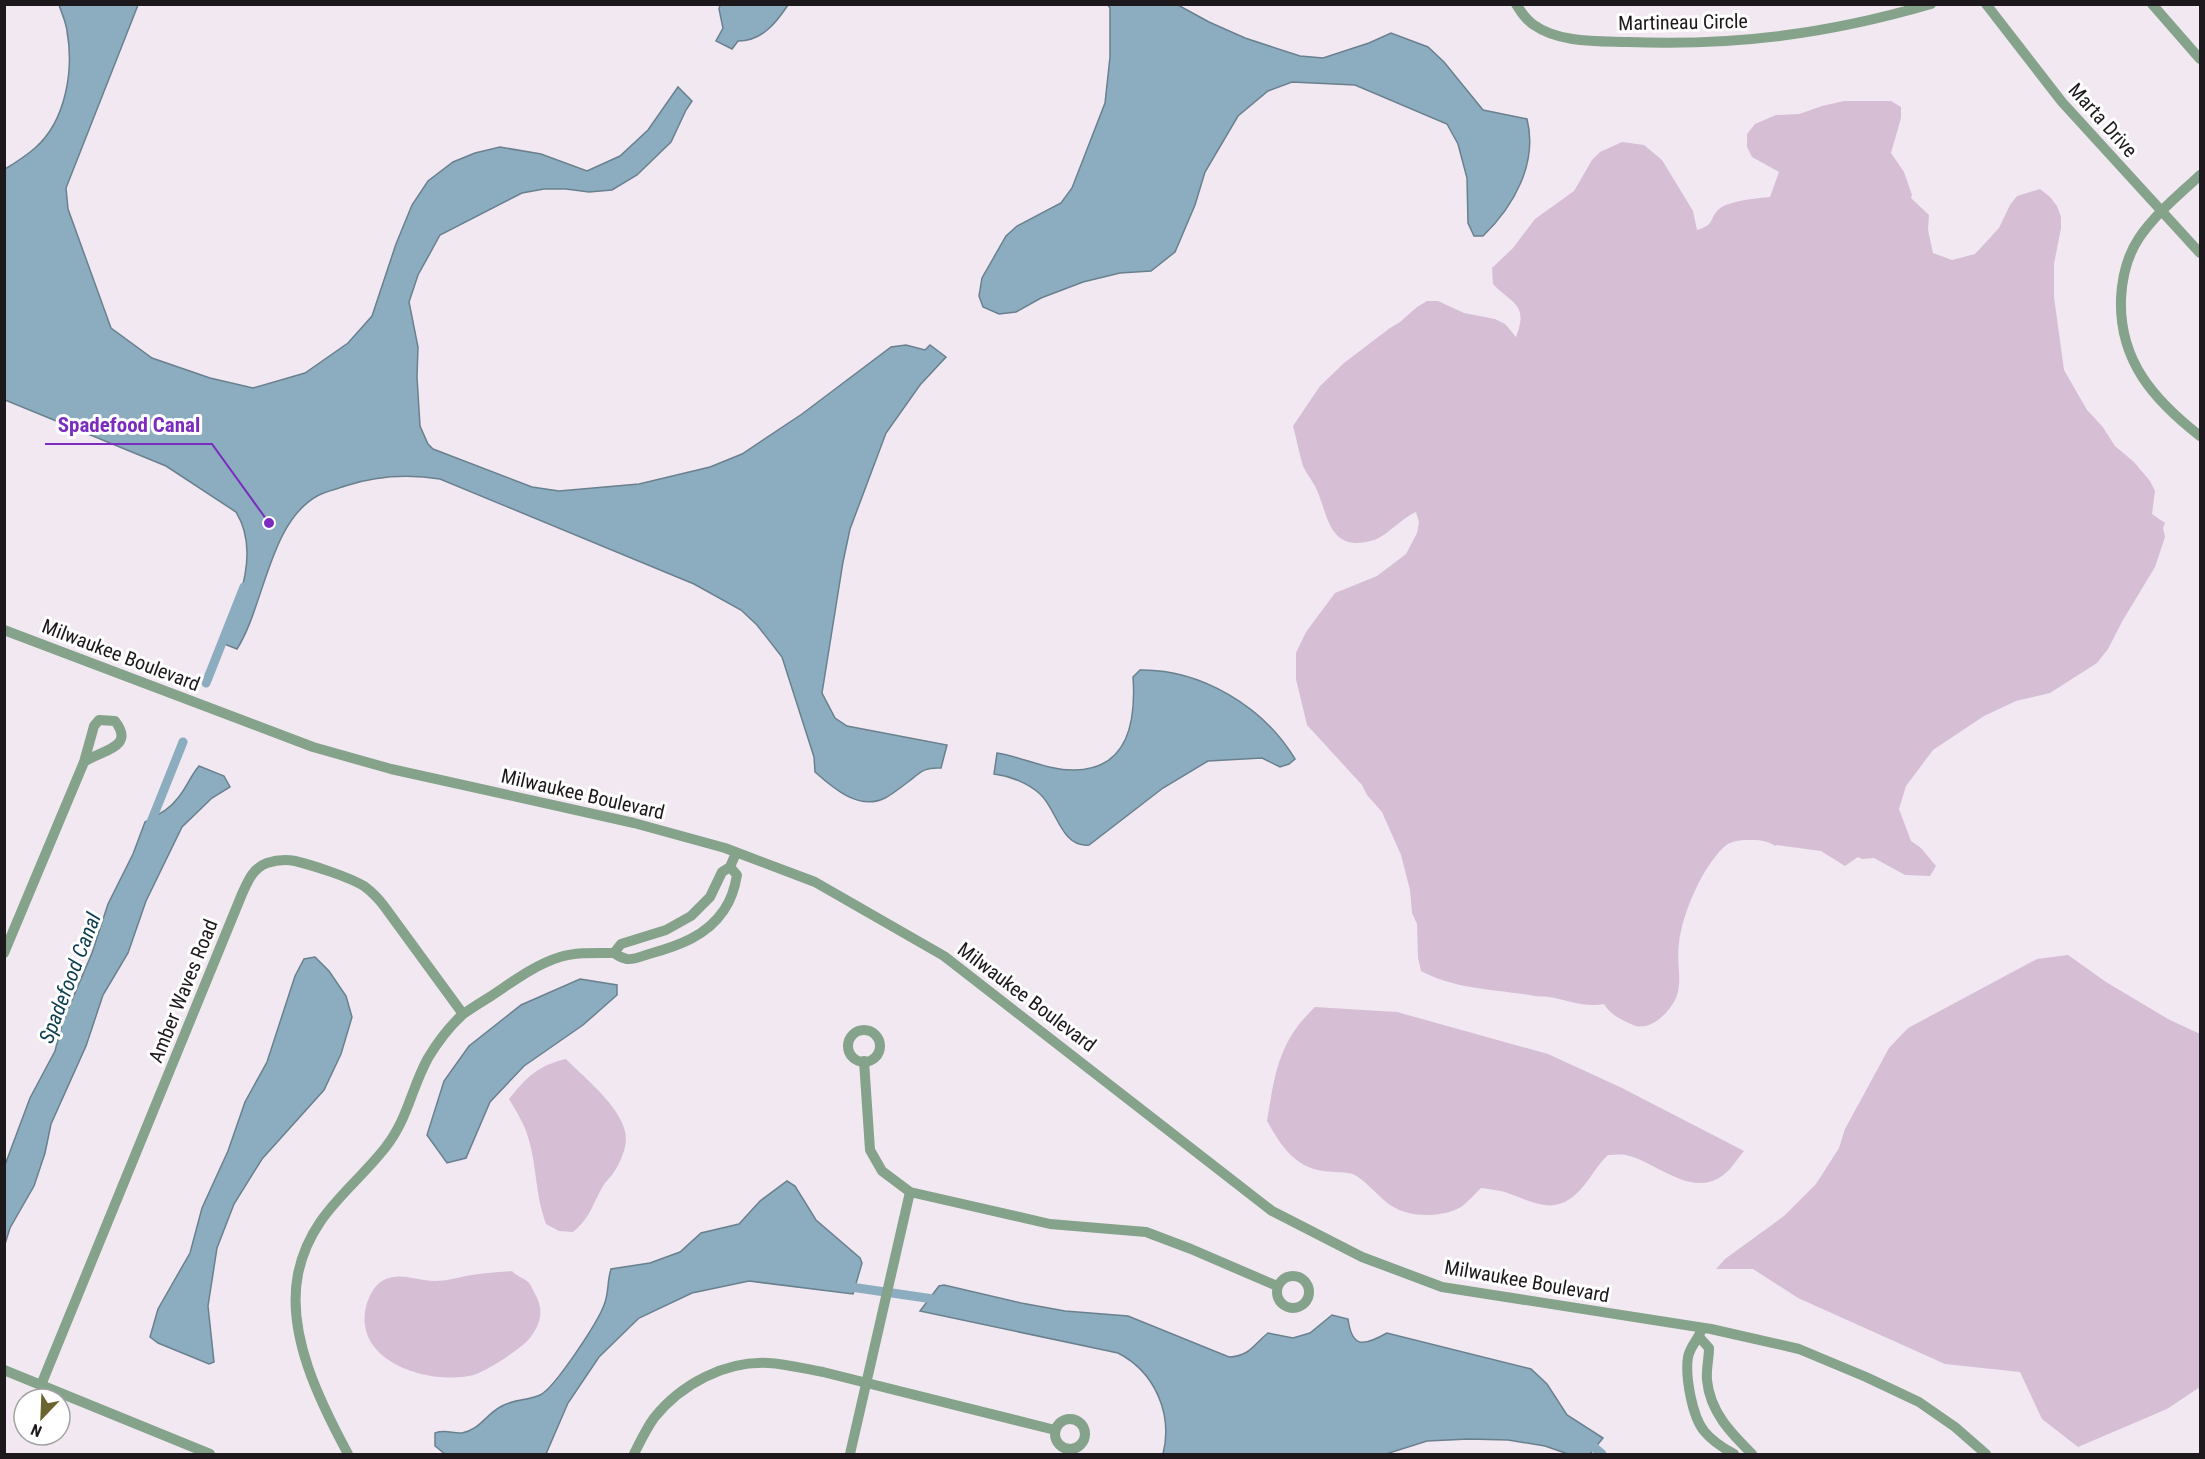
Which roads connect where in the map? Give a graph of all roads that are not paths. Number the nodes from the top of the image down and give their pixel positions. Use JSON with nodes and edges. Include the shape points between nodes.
{"nodes":[{"id":1,"x":1516,"y":4,"type":"edge"},
{"id":2,"x":1931,"y":4,"type":"edge"},
{"id":3,"x":1986,"y":4,"type":"edge"},
{"id":4,"x":2152,"y":4,"type":"edge"},
{"id":5,"x":2200,"y":59,"type":"edge"},
{"id":6,"x":2200,"y":175,"type":"edge"},
{"id":7,"x":2163,"y":212,"type":"junction"},
{"id":8,"x":2200,"y":253,"type":"edge"},
{"id":9,"x":2200,"y":436,"type":"edge"},
{"id":10,"x":4,"y":630,"type":"edge"},
{"id":11,"x":84,"y":762,"type":"dead end"},
{"id":12,"x":736,"y":852,"type":"junction"},
{"id":13,"x":730,"y":867,"type":"junction"},
{"id":14,"x":666,"y":930,"type":"junction"},
{"id":15,"x":672,"y":948,"type":"junction"},
{"id":16,"x":4,"y":953,"type":"edge"},
{"id":17,"x":614,"y":953,"type":"junction"},
{"id":18,"x":463,"y":1014,"type":"junction"},
{"id":19,"x":864,"y":1061,"type":"dead end"},
{"id":20,"x":910,"y":1192,"type":"junction"},
{"id":21,"x":1277,"y":1286,"type":"dead end"},
{"id":22,"x":1701,"y":1333,"type":"junction"},
{"id":23,"x":4,"y":1370,"type":"edge"},
{"id":24,"x":866,"y":1382,"type":"junction"},
{"id":25,"x":41,"y":1385,"type":"junction"},
{"id":26,"x":1711,"y":1399,"type":"junction"},
{"id":27,"x":1692,"y":1405,"type":"junction"},
{"id":28,"x":1056,"y":1430,"type":"dead end"},
{"id":29,"x":210,"y":1455,"type":"edge"},
{"id":30,"x":348,"y":1455,"type":"edge"},
{"id":31,"x":634,"y":1455,"type":"edge"},
{"id":32,"x":850,"y":1455,"type":"edge"},
{"id":33,"x":1734,"y":1455,"type":"edge"},
{"id":34,"x":1752,"y":1455,"type":"edge"},
{"id":35,"x":1986,"y":1455,"type":"edge"}],
"edges":[{"from":1,"to":2,"type":"street","name":"Martineau Circle","via":[[1533,25],[1556,35],[1677,44],[1799,35]]},
{"from":3,"to":7,"type":"street","name":"Marta Drive","via":[[2062,102]]},
{"from":4,"to":5,"type":"street"},
{"from":6,"to":7,"type":"street"},
{"from":7,"to":8,"type":"street","name":"Marta Drive"},
{"from":7,"to":9,"type":"street","via":[[2144,230],[2128,259],[2122,289],[2123,330],[2133,362],[2149,386]]},
{"from":10,"to":12,"type":"street","name":"Milwaukee Boulevard","via":[[313,747],[391,769],[634,823]]},
{"from":11,"to":16,"type":"street"},
{"from":12,"to":13,"type":"street"},
{"from":12,"to":22,"type":"street","name":"Milwaukee Boulevard","via":[[815,882],[944,956],[1272,1211],[1362,1257],[1442,1287]]},
{"from":13,"to":14,"type":"street","via":[[692,916]]},
{"from":13,"to":15,"type":"street","via":[[737,875],[724,910],[702,932]]},
{"from":14,"to":15,"type":"street"},
{"from":14,"to":17,"type":"street","via":[[621,944]]},
{"from":15,"to":17,"type":"street","via":[[626,959]]},
{"from":17,"to":18,"type":"street","via":[[575,954],[542,964]]},
{"from":18,"to":25,"type":"street","name":"Amber Waves Road","via":[[384,906],[362,885],[293,860],[257,868],[249,877]]},
{"from":18,"to":30,"type":"street","via":[[427,1061],[395,1134],[322,1218],[304,1252],[298,1274],[297,1331],[325,1408]]},
{"from":19,"to":20,"type":"street","via":[[870,1150],[882,1171]]},
{"from":20,"to":21,"type":"street","via":[[1050,1224],[1146,1232]]},
{"from":20,"to":24,"type":"street"},
{"from":22,"to":26,"type":"street","via":[[1709,1348],[1707,1380]]},
{"from":22,"to":27,"type":"street","via":[[1688,1357]]},
{"from":22,"to":35,"type":"street","name":"Milwaukee Boulevard","via":[[1799,1349],[1866,1377],[1919,1402]]},
{"from":23,"to":25,"type":"street"},
{"from":24,"to":28,"type":"street"},
{"from":24,"to":31,"type":"street","via":[[767,1363],[730,1367],[707,1375],[663,1407]]},
{"from":24,"to":32,"type":"street"},
{"from":25,"to":29,"type":"street"},
{"from":26,"to":27,"type":"street"},
{"from":26,"to":34,"type":"street","via":[[1723,1424]]},
{"from":27,"to":33,"type":"street","via":[[1703,1430]]}]}
